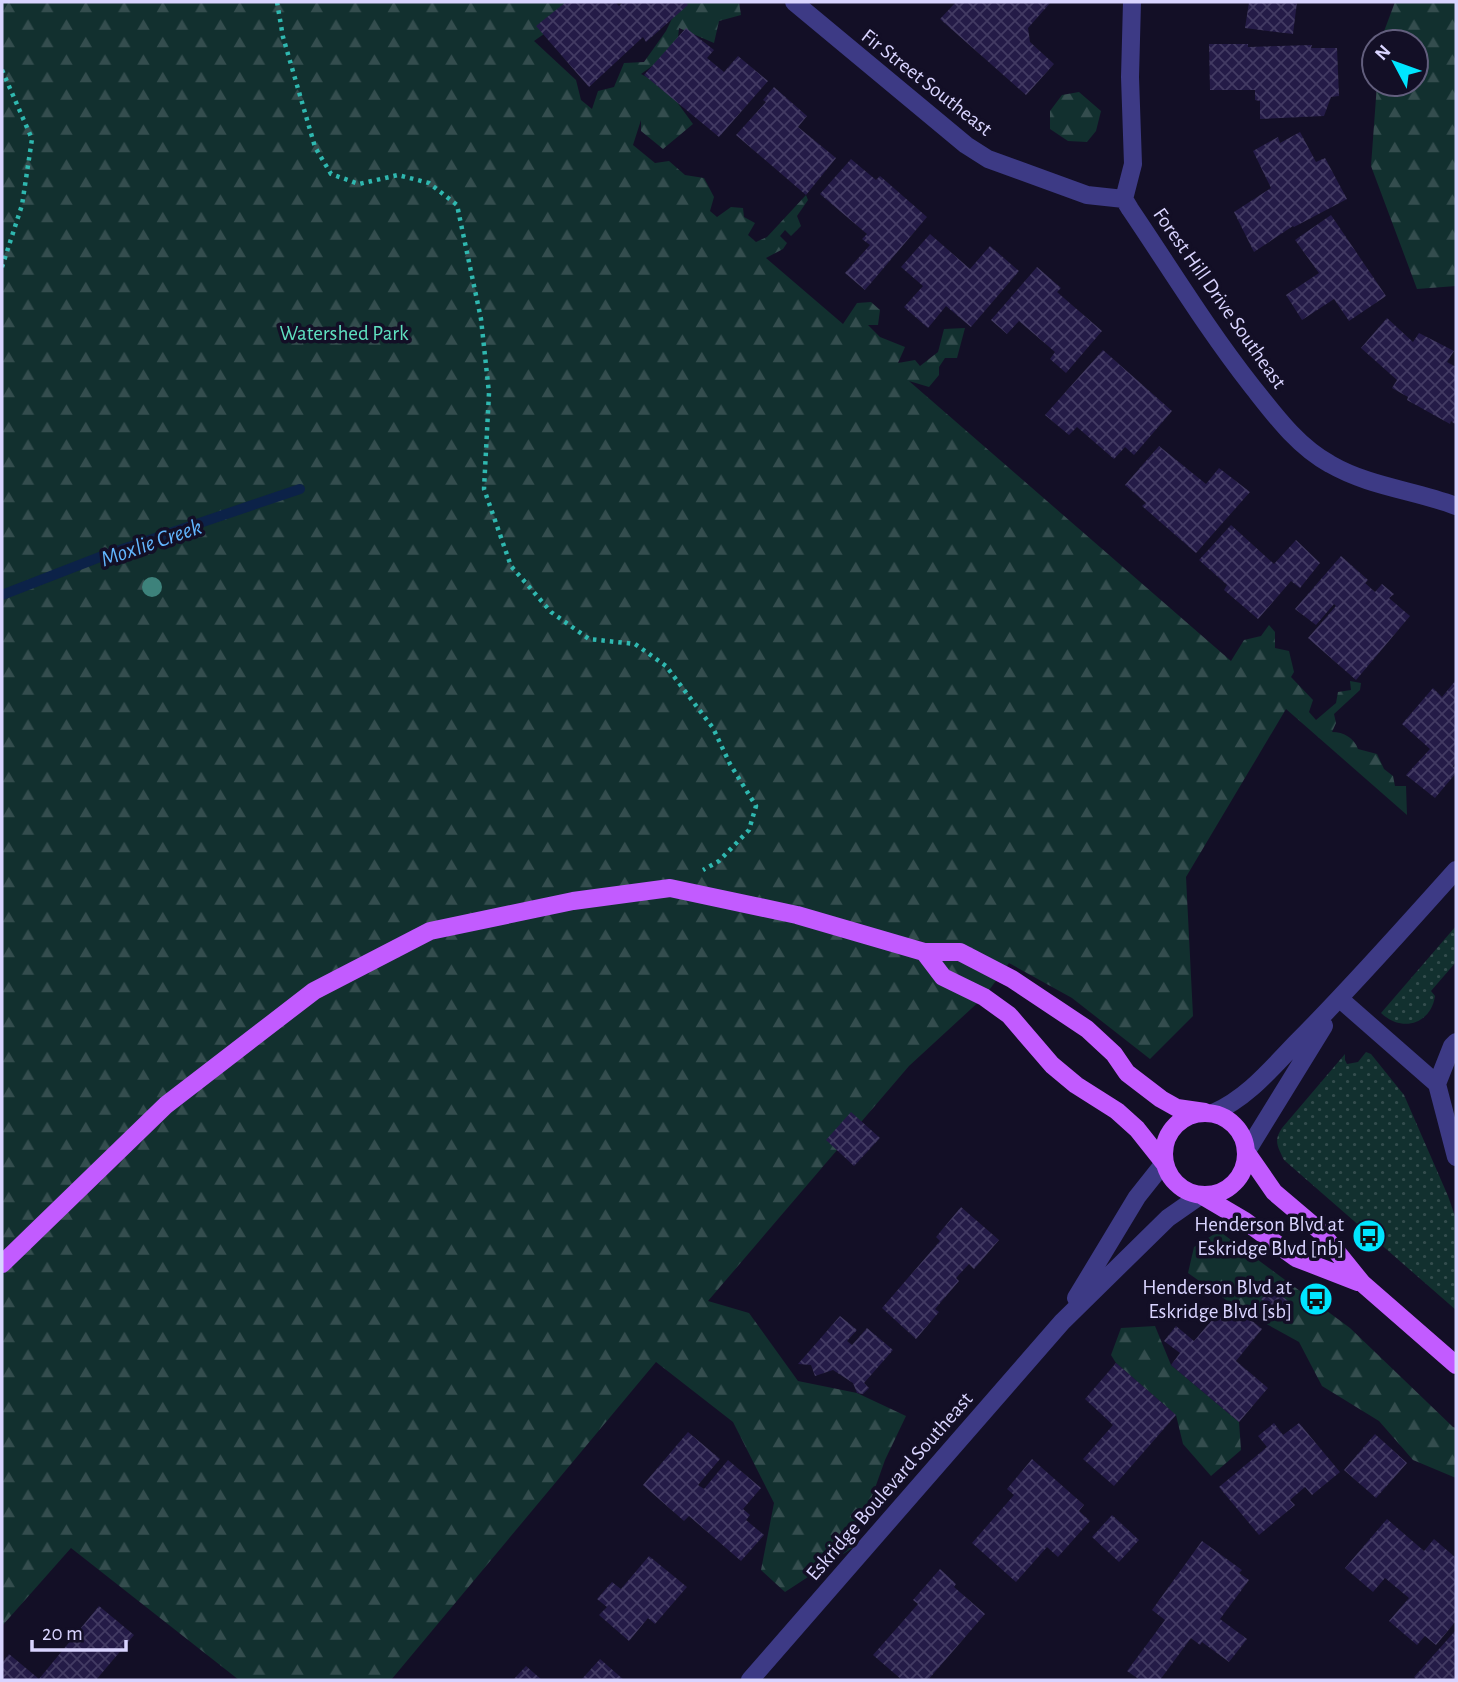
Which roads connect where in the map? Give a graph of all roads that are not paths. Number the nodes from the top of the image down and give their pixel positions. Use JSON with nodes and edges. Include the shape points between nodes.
{"nodes":[{"id":1,"x":794,"y":2,"type":"edge"},
{"id":2,"x":1132,"y":2,"type":"edge"},
{"id":3,"x":1124,"y":199,"type":"junction"},
{"id":4,"x":1456,"y":506,"type":"edge"},
{"id":5,"x":1456,"y":870,"type":"edge"},
{"id":6,"x":924,"y":952,"type":"junction"},
{"id":7,"x":1340,"y":999,"type":"junction"},
{"id":8,"x":1456,"y":1042,"type":"edge"},
{"id":9,"x":1437,"y":1084,"type":"junction"},
{"id":10,"x":1209,"y":1113,"type":"junction"},
{"id":11,"x":1247,"y":1152,"type":"junction"},
{"id":12,"x":1456,"y":1157,"type":"edge"},
{"id":13,"x":1164,"y":1163,"type":"junction"},
{"id":14,"x":1201,"y":1195,"type":"junction"},
{"id":15,"x":2,"y":1264,"type":"edge"},
{"id":16,"x":1362,"y":1283,"type":"junction"},
{"id":17,"x":1062,"y":1322,"type":"junction"},
{"id":18,"x":1456,"y":1366,"type":"edge"},
{"id":19,"x":750,"y":1680,"type":"edge"}],
"edges":[{"from":1,"to":3,"type":"street","name":"Fir Street Southeast","via":[[988,159],[1087,195]]},
{"from":2,"to":3,"type":"street","name":"Forest Hill Drive Southeast","via":[[1133,164]]},
{"from":3,"to":4,"type":"street","name":"Forest Hill Drive Southeast","via":[[1221,346],[1298,440],[1329,464],[1371,484]]},
{"from":5,"to":7,"type":"street"},
{"from":6,"to":10,"type":"main road","via":[[960,952],[1012,979],[1087,1029],[1128,1073],[1161,1099],[1178,1108]]},
{"from":6,"to":13,"type":"main road","via":[[943,977],[1009,1015],[1052,1065],[1137,1129]]},
{"from":6,"to":15,"type":"main road","via":[[797,915],[670,888],[573,901],[430,931],[314,991],[166,1105]]},
{"from":7,"to":9,"type":"street"},
{"from":7,"to":10,"type":"street","via":[[1250,1090],[1231,1106]]},
{"from":7,"to":11,"type":"street"},
{"from":8,"to":9,"type":"street"},
{"from":9,"to":12,"type":"street"},
{"from":10,"to":11,"type":"main road","via":[[1230,1120],[1240,1130]]},
{"from":10,"to":13,"type":"main road","via":[[1192,1114],[1173,1128]]},
{"from":11,"to":14,"type":"main road","via":[[1237,1181],[1227,1190]]},
{"from":11,"to":16,"type":"main road","via":[[1274,1192],[1320,1231]]},
{"from":13,"to":14,"type":"main road","via":[[1178,1185]]},
{"from":13,"to":17,"type":"street","name":"Eskridge Boulevard Southeast","via":[[1137,1197]]},
{"from":14,"to":16,"type":"main road","via":[[1296,1258]]},
{"from":14,"to":17,"type":"street","name":"Eskridge Boulevard Southeast","via":[[1168,1218]]},
{"from":16,"to":18,"type":"main road"},
{"from":17,"to":19,"type":"street","name":"Eskridge Boulevard Southeast"}]}
